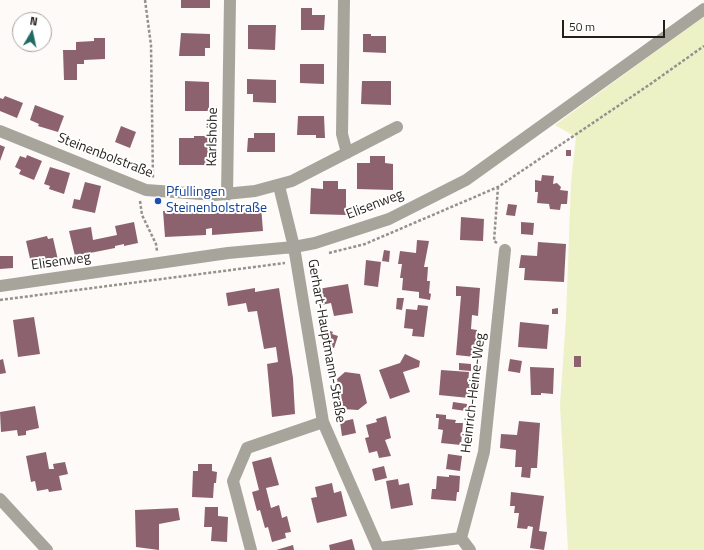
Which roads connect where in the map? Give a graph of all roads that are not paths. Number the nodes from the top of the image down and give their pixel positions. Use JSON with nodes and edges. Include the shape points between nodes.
{"nodes":[{"id":1,"x":230,"y":0,"type":"edge"},
{"id":2,"x":344,"y":0,"type":"edge"},
{"id":3,"x":704,"y":9,"type":"edge"},
{"id":4,"x":398,"y":127,"type":"dead end"},
{"id":5,"x":0,"y":130,"type":"edge"},
{"id":6,"x":347,"y":153,"type":"junction"},
{"id":7,"x":279,"y":186,"type":"junction"},
{"id":8,"x":227,"y":195,"type":"junction"},
{"id":9,"x":294,"y":247,"type":"junction"},
{"id":10,"x":505,"y":250,"type":"road end"},
{"id":11,"x":0,"y":286,"type":"edge"},
{"id":12,"x":323,"y":422,"type":"junction"},
{"id":13,"x":0,"y":499,"type":"edge"},
{"id":14,"x":461,"y":538,"type":"junction"},
{"id":15,"x":379,"y":549,"type":"edge"},
{"id":16,"x":47,"y":550,"type":"edge"},
{"id":17,"x":251,"y":550,"type":"edge"},
{"id":18,"x":470,"y":550,"type":"edge"}],
"edges":[{"from":1,"to":8,"type":"street","name":"Karlshöhe"},
{"from":2,"to":6,"type":"street","via":[[342,134]]},
{"from":3,"to":9,"type":"street","name":"Elisenweg","via":[[466,180],[389,219],[315,243]]},
{"from":4,"to":6,"type":"street"},
{"from":5,"to":8,"type":"street","name":"Steinenbolstraße","via":[[146,190]]},
{"from":6,"to":7,"type":"street"},
{"from":7,"to":8,"type":"street"},
{"from":7,"to":9,"type":"street"},
{"from":9,"to":11,"type":"street","name":"Elisenweg","via":[[228,253]]},
{"from":9,"to":12,"type":"street","name":"Gerhart-Hauptmann-Straße"},
{"from":10,"to":14,"type":"street","name":"Heinrich-Heine-Weg","via":[[484,452]]},
{"from":12,"to":15,"type":"street","name":"Gerhart-Hauptmann-Straße"},
{"from":12,"to":17,"type":"street","via":[[247,448],[233,481]]},
{"from":13,"to":16,"type":"street"},
{"from":14,"to":15,"type":"street"},
{"from":14,"to":18,"type":"street"}]}
